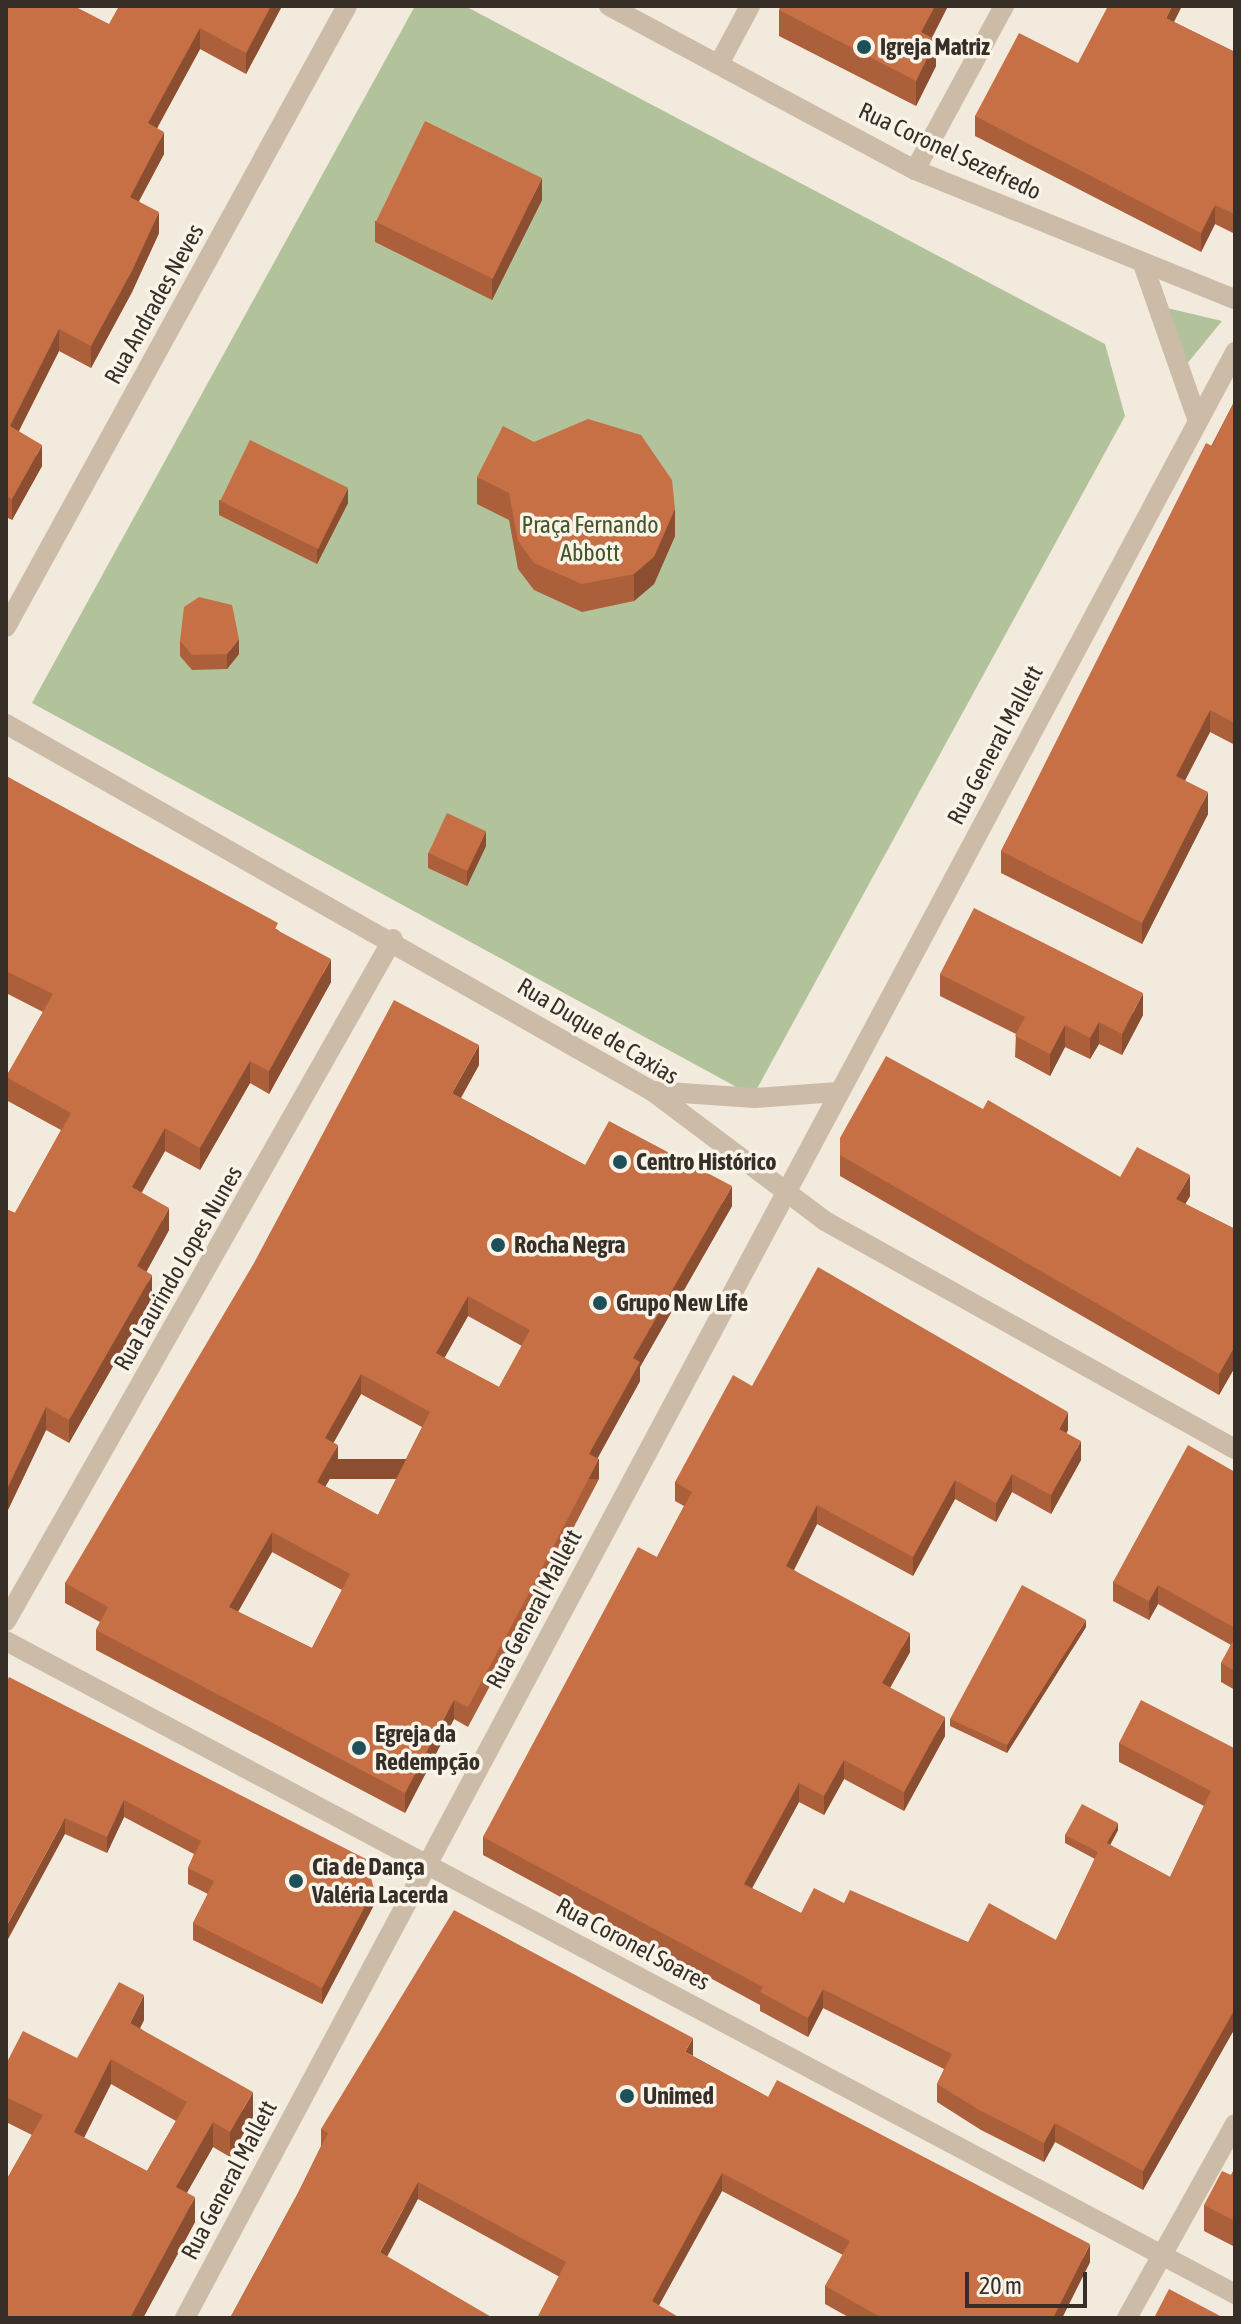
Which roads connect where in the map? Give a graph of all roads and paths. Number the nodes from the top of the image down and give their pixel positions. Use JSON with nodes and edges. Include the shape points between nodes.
{"nodes":[{"id":1,"x":347,"y":6,"type":"edge"},
{"id":2,"x":609,"y":6,"type":"edge"},
{"id":3,"x":750,"y":6,"type":"edge"},
{"id":4,"x":1004,"y":6,"type":"edge"},
{"id":5,"x":720,"y":62,"type":"junction"},
{"id":6,"x":915,"y":170,"type":"junction"},
{"id":7,"x":1144,"y":267,"type":"junction"},
{"id":8,"x":1235,"y":299,"type":"edge"},
{"id":9,"x":1235,"y":352,"type":"edge"},
{"id":10,"x":1198,"y":421,"type":"junction"},
{"id":11,"x":6,"y":627,"type":"edge"},
{"id":12,"x":6,"y":724,"type":"edge"},
{"id":13,"x":393,"y":939,"type":"junction"},
{"id":14,"x":652,"y":1091,"type":"junction"},
{"id":15,"x":838,"y":1092,"type":"junction"},
{"id":16,"x":784,"y":1195,"type":"junction"},
{"id":17,"x":1235,"y":1449,"type":"edge"},
{"id":18,"x":6,"y":1621,"type":"edge"},
{"id":19,"x":6,"y":1641,"type":"edge"},
{"id":20,"x":428,"y":1865,"type":"junction"},
{"id":21,"x":1235,"y":2124,"type":"edge"},
{"id":22,"x":1163,"y":2255,"type":"junction"},
{"id":23,"x":1235,"y":2294,"type":"edge"},
{"id":24,"x":185,"y":2318,"type":"edge"},
{"id":25,"x":1127,"y":2318,"type":"edge"}],
"edges":[{"from":1,"to":11,"type":"street","name":"Rua Andrades Neves"},
{"from":2,"to":5,"type":"street","name":"Rua Coronel Sezefredo"},
{"from":3,"to":5,"type":"street"},
{"from":4,"to":6,"type":"street"},
{"from":5,"to":6,"type":"street","name":"Rua Coronel Sezefredo"},
{"from":6,"to":7,"type":"street","name":"Rua Coronel Sezefredo"},
{"from":7,"to":8,"type":"street","name":"Rua Coronel Sezefredo"},
{"from":7,"to":10,"type":"street"},
{"from":9,"to":10,"type":"street","name":"Rua General Mallett"},
{"from":10,"to":15,"type":"street","name":"Rua General Mallett"},
{"from":12,"to":13,"type":"street","name":"Rua Duque de Caxias"},
{"from":13,"to":14,"type":"street","name":"Rua Duque de Caxias"},
{"from":13,"to":18,"type":"street","name":"Rua Laurindo Lopes Nunes"},
{"from":14,"to":15,"type":"street","via":[[755,1098]]},
{"from":14,"to":16,"type":"street","name":"Rua Duque de Caxias"},
{"from":15,"to":16,"type":"street","name":"Rua General Mallett"},
{"from":16,"to":17,"type":"street","name":"Rua Duque de Caxias"},
{"from":16,"to":20,"type":"street","name":"Rua General Mallett"},
{"from":19,"to":20,"type":"street","name":"Rua Coronel Soares"},
{"from":20,"to":22,"type":"street","name":"Rua Coronel Soares"},
{"from":20,"to":24,"type":"street","name":"Rua General Mallett"},
{"from":21,"to":22,"type":"street"},
{"from":22,"to":23,"type":"street","name":"Rua Coronel Soares"},
{"from":22,"to":25,"type":"street"}]}
